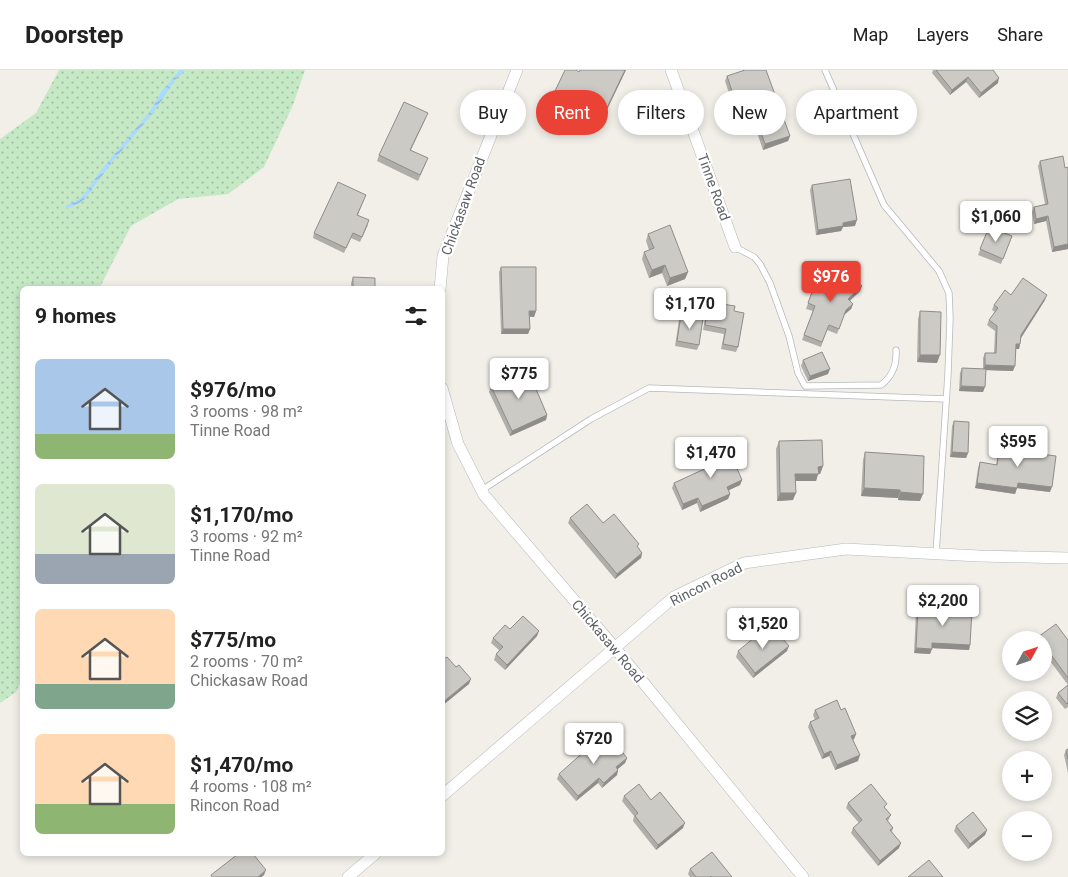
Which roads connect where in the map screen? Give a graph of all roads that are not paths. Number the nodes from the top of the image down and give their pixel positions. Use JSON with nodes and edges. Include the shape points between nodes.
{"nodes":[{"id":1,"x":517,"y":70,"type":"edge"},
{"id":2,"x":671,"y":70,"type":"edge"},
{"id":3,"x":825,"y":70,"type":"edge"},
{"id":4,"x":735,"y":247,"type":"joint"},
{"id":5,"x":440,"y":286,"type":"edge"},
{"id":6,"x":896,"y":350,"type":"dead end"},
{"id":7,"x":445,"y":398,"type":"edge"},
{"id":8,"x":946,"y":399,"type":"junction"},
{"id":9,"x":482,"y":490,"type":"junction"},
{"id":10,"x":936,"y":554,"type":"junction"},
{"id":11,"x":1068,"y":558,"type":"edge"},
{"id":12,"x":615,"y":648,"type":"junction"},
{"id":13,"x":445,"y":793,"type":"edge"},
{"id":14,"x":373,"y":856,"type":"edge"},
{"id":15,"x":348,"y":877,"type":"edge"},
{"id":16,"x":803,"y":877,"type":"edge"}],
"edges":[{"from":1,"to":5,"type":"street","name":"Chickasaw Road","via":[[443,256]]},
{"from":2,"to":4,"type":"street","name":"Tinne Road"},
{"from":3,"to":8,"type":"lane","via":[[884,206],[946,284],[950,318]]},
{"from":4,"to":6,"type":"lane","via":[[754,257],[770,283],[804,386],[881,385],[893,370]]},
{"from":7,"to":9,"type":"street","name":"Chickasaw Road","via":[[458,444]]},
{"from":8,"to":9,"type":"lane","via":[[649,388],[591,419]]},
{"from":8,"to":10,"type":"lane"},
{"from":9,"to":12,"type":"street","name":"Chickasaw Road"},
{"from":10,"to":11,"type":"street","name":"Rincon Road"},
{"from":10,"to":12,"type":"street","name":"Rincon Road","via":[[846,549],[744,563],[674,597]]},
{"from":12,"to":13,"type":"street","name":"Rincon Road"},
{"from":12,"to":16,"type":"street","name":"Chickasaw Road"},
{"from":14,"to":15,"type":"street"}]}
